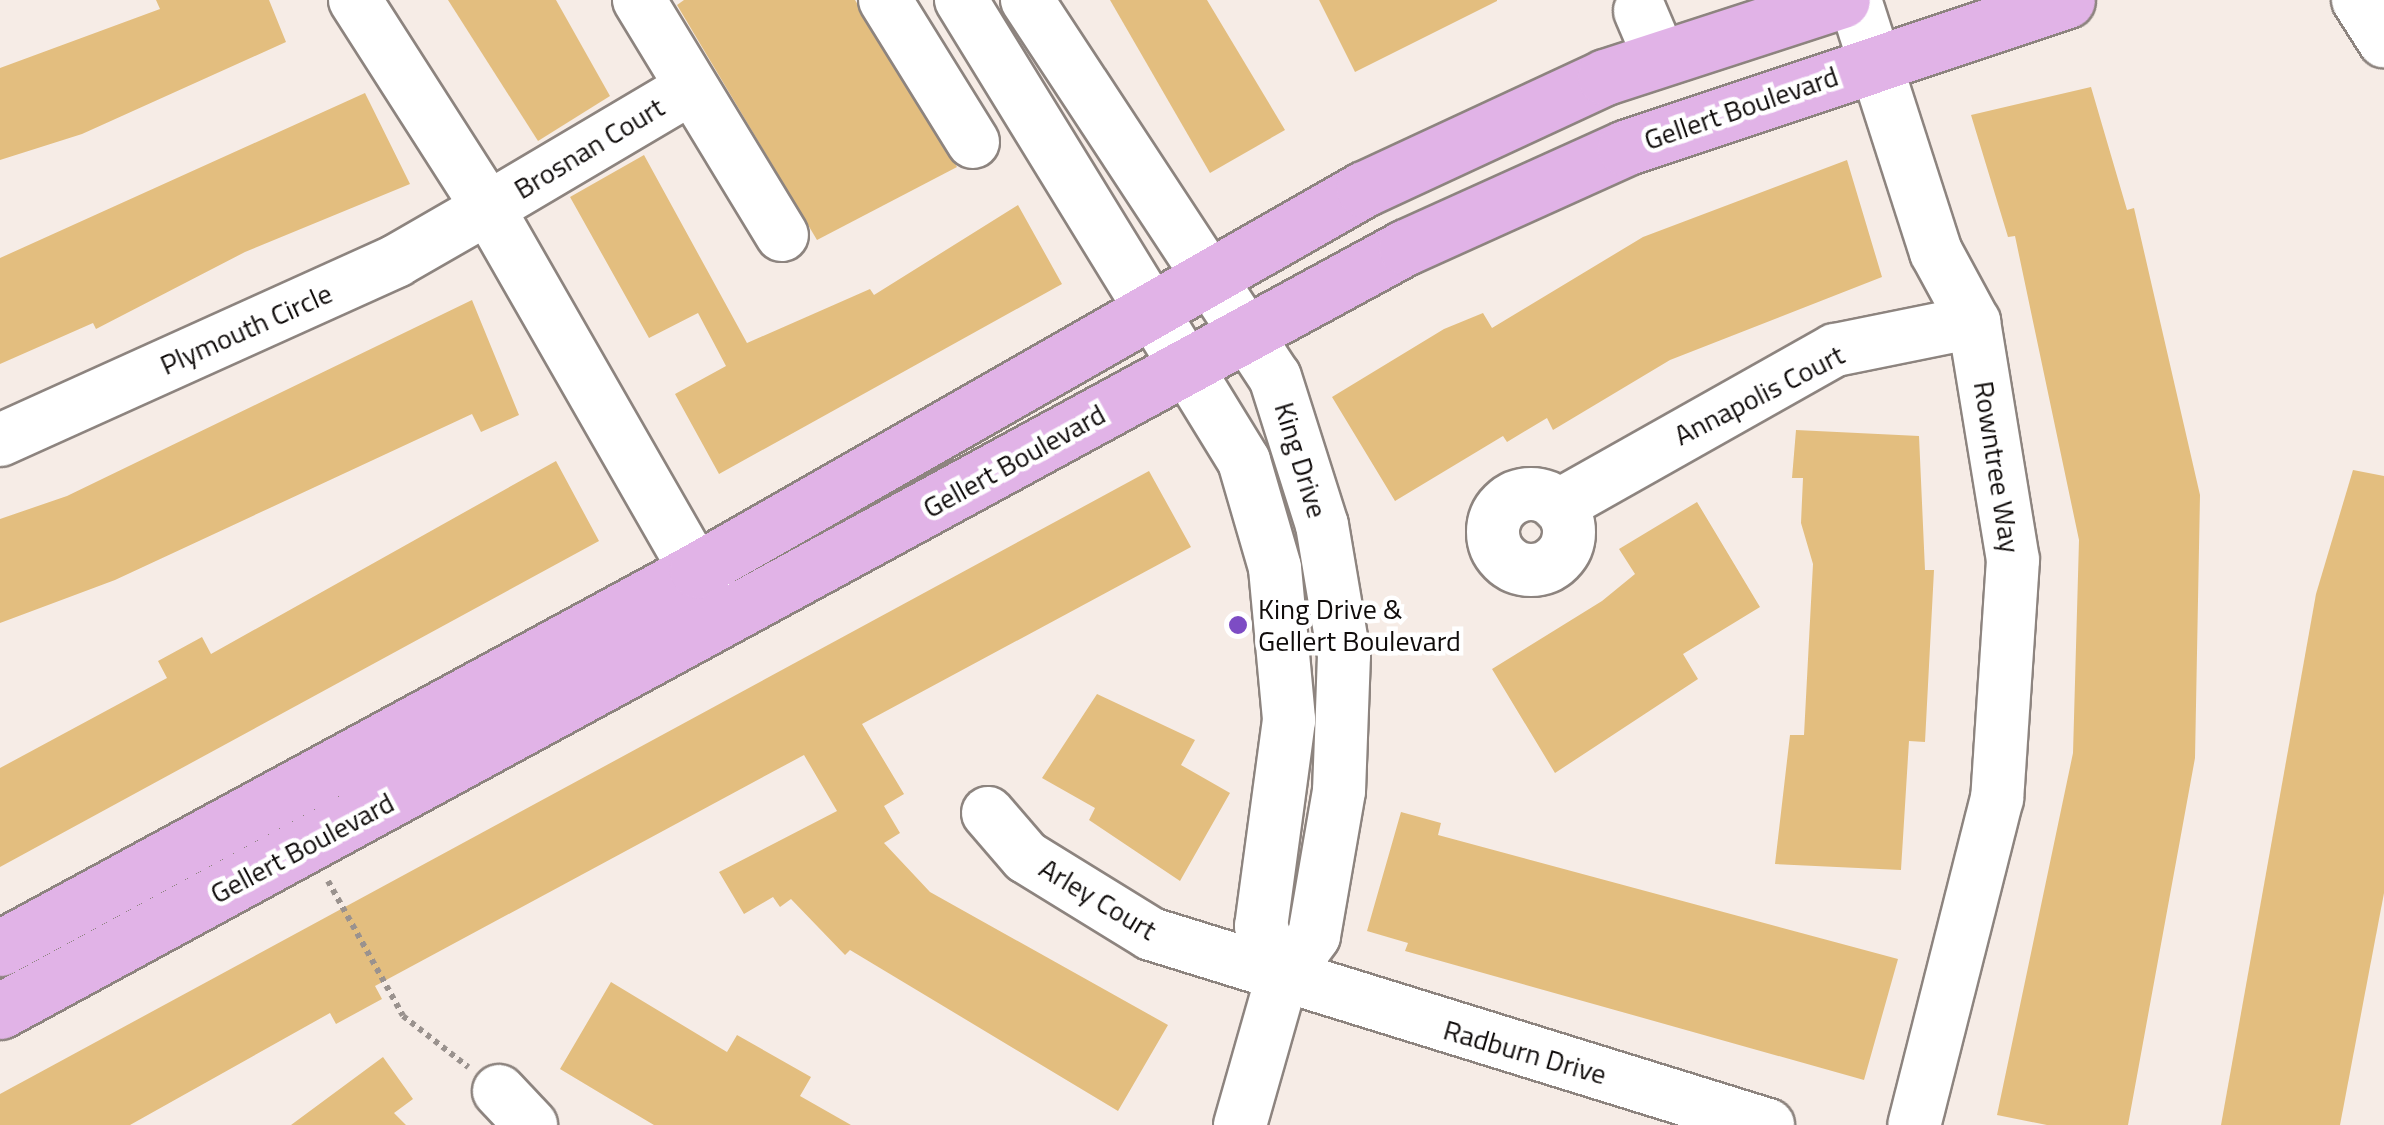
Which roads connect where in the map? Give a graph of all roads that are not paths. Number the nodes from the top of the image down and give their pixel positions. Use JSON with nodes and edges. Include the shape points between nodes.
{"nodes":[{"id":1,"x":355,"y":0,"type":"edge"},
{"id":2,"x":639,"y":0,"type":"edge"},
{"id":3,"x":885,"y":0,"type":"edge"},
{"id":4,"x":961,"y":0,"type":"edge"},
{"id":5,"x":1027,"y":0,"type":"edge"},
{"id":6,"x":1842,"y":0,"type":"edge"},
{"id":7,"x":1855,"y":0,"type":"edge"},
{"id":8,"x":2067,"y":0,"type":"edge"},
{"id":9,"x":2358,"y":0,"type":"edge"},
{"id":10,"x":2384,"y":41,"type":"edge"},
{"id":11,"x":1876,"y":62,"type":"junction"},
{"id":12,"x":691,"y":88,"type":"junction"},
{"id":13,"x":973,"y":142,"type":"dead end"},
{"id":14,"x":488,"y":208,"type":"junction"},
{"id":15,"x":782,"y":234,"type":"dead end"},
{"id":16,"x":1205,"y":280,"type":"junction"},
{"id":17,"x":1152,"y":313,"type":"junction"},
{"id":18,"x":1974,"y":322,"type":"junction"},
{"id":19,"x":1248,"y":338,"type":"junction"},
{"id":20,"x":1188,"y":364,"type":"junction"},
{"id":21,"x":0,"y":440,"type":"edge"},
{"id":22,"x":1558,"y":506,"type":"dead end"},
{"id":23,"x":698,"y":570,"type":"junction"},
{"id":24,"x":724,"y":620,"type":"junction"},
{"id":25,"x":988,"y":813,"type":"dead end"},
{"id":26,"x":0,"y":948,"type":"edge"},
{"id":27,"x":1282,"y":981,"type":"junction"},
{"id":28,"x":0,"y":1011,"type":"edge"},
{"id":29,"x":1240,"y":1125,"type":"edge"},
{"id":30,"x":1768,"y":1125,"type":"edge"},
{"id":31,"x":1914,"y":1125,"type":"edge"}],
"edges":[{"from":1,"to":14,"type":"street"},
{"from":2,"to":12,"type":"street"},
{"from":3,"to":13,"type":"street"},
{"from":4,"to":17,"type":"street","name":"King Drive"},
{"from":5,"to":16,"type":"street","name":"King Drive"},
{"from":6,"to":16,"type":"main road","name":"Gellert Boulevard","via":[[1650,34]]},
{"from":7,"to":11,"type":"street","name":"Rowntree Way"},
{"from":8,"to":11,"type":"main road","name":"Gellert Boulevard"},
{"from":9,"to":10,"type":"street"},
{"from":11,"to":18,"type":"street","name":"Rowntree Way","via":[[1936,252]]},
{"from":11,"to":19,"type":"main road","name":"Gellert Boulevard","via":[[1515,195]]},
{"from":12,"to":14,"type":"street","name":"Brosnan Court"},
{"from":12,"to":15,"type":"street"},
{"from":14,"to":21,"type":"street","name":"Plymouth Circle","via":[[396,261]]},
{"from":14,"to":23,"type":"street"},
{"from":16,"to":17,"type":"main road","name":"Gellert Boulevard"},
{"from":16,"to":19,"type":"street","name":"King Drive"},
{"from":17,"to":20,"type":"street","name":"King Drive"},
{"from":17,"to":23,"type":"main road","name":"Gellert Boulevard"},
{"from":18,"to":22,"type":"street","name":"Annapolis Court","via":[[1835,350]]},
{"from":18,"to":31,"type":"street","name":"Rowntree Way","via":[[2013,560],[1997,798]]},
{"from":19,"to":20,"type":"main road","name":"Gellert Boulevard"},
{"from":19,"to":27,"type":"street","name":"King Drive","via":[[1274,378],[1322,525],[1344,655],[1339,792],[1314,936]]},
{"from":20,"to":24,"type":"main road","name":"Gellert Boulevard"},
{"from":20,"to":27,"type":"street","name":"King Drive","via":[[1244,461],[1275,568],[1289,720],[1261,926]]},
{"from":23,"to":24,"type":"street"},
{"from":23,"to":26,"type":"main road","name":"Gellert Boulevard"},
{"from":24,"to":28,"type":"main road","name":"Gellert Boulevard"},
{"from":25,"to":27,"type":"street","name":"Arley Court","via":[[1026,857],[1151,934]]},
{"from":27,"to":29,"type":"street","name":"King Drive"},
{"from":27,"to":30,"type":"street","name":"Radburn Drive"}]}
